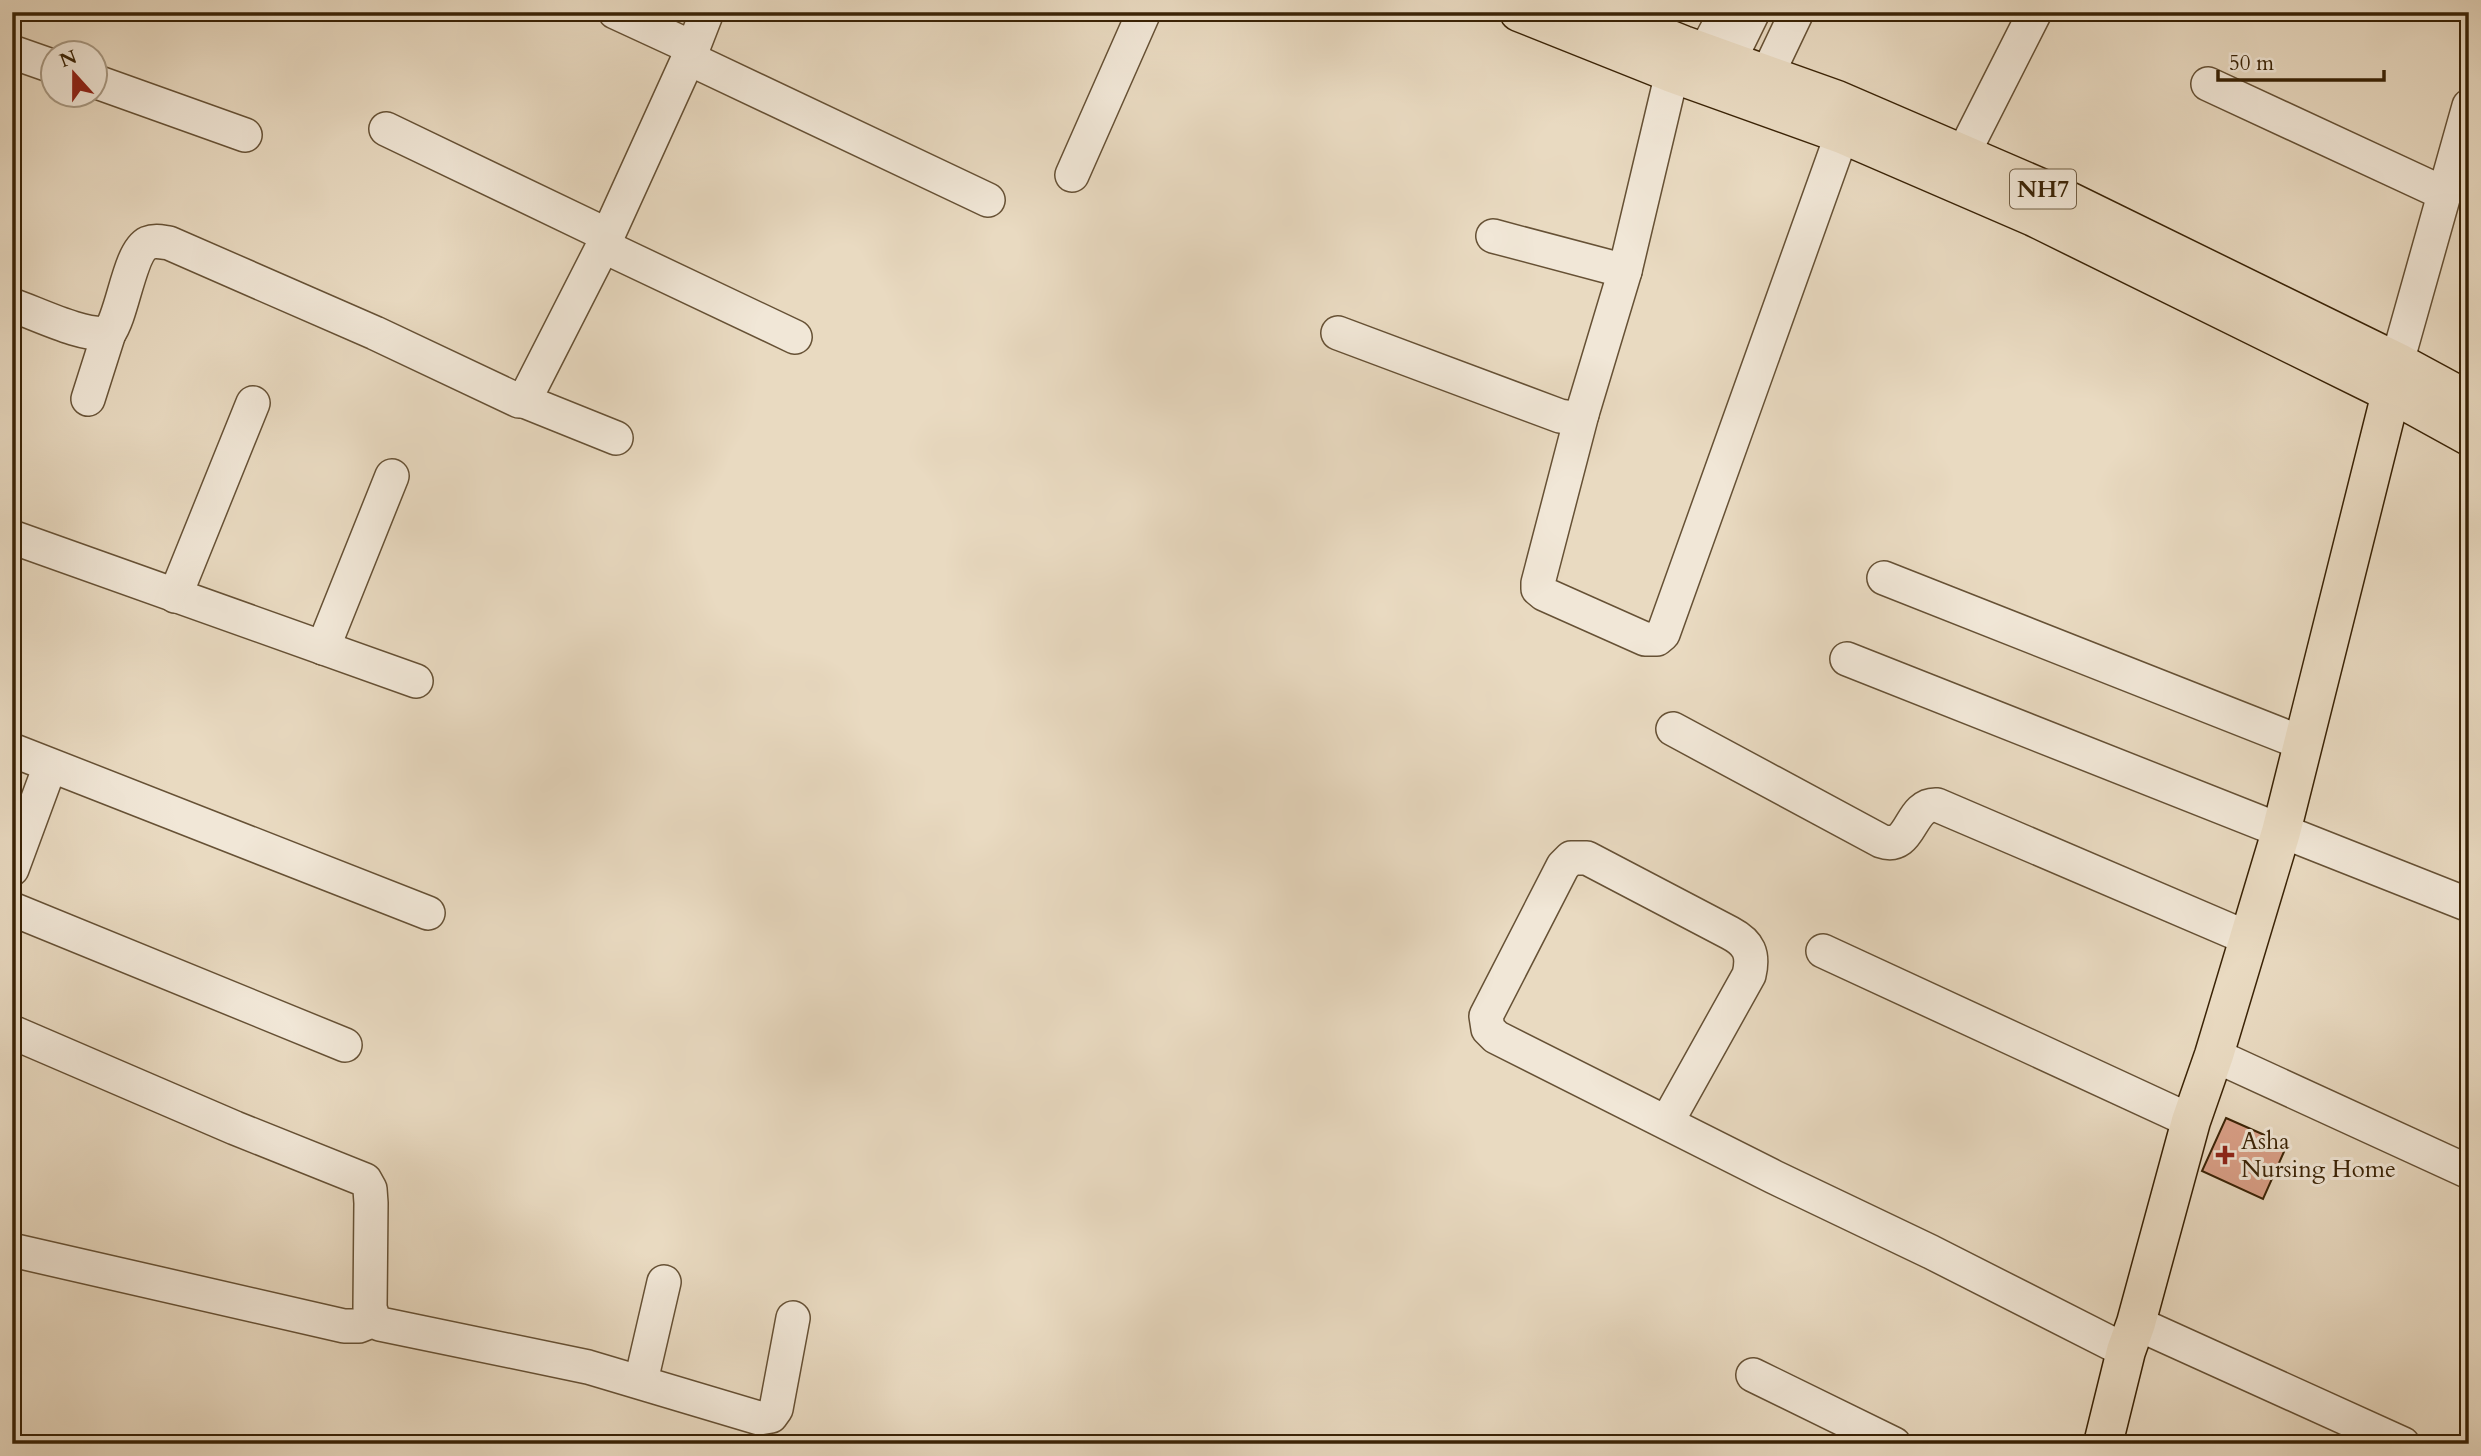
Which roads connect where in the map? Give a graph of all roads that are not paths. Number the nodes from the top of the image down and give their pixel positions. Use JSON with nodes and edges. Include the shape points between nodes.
{"nodes":[{"id":1,"x":615,"y":12,"type":"edge"},
{"id":2,"x":707,"y":12,"type":"edge"},
{"id":3,"x":1144,"y":12,"type":"edge"},
{"id":4,"x":1519,"y":12,"type":"edge"},
{"id":5,"x":1601,"y":12,"type":"edge"},
{"id":6,"x":1726,"y":12,"type":"edge"},
{"id":7,"x":1753,"y":12,"type":"edge"},
{"id":8,"x":1797,"y":12,"type":"edge"},
{"id":9,"x":2035,"y":12,"type":"edge"},
{"id":10,"x":12,"y":52,"type":"edge"},
{"id":11,"x":691,"y":53,"type":"junction"},
{"id":12,"x":1697,"y":58,"type":"junction"},
{"id":13,"x":38,"y":61,"type":"edge"},
{"id":14,"x":1767,"y":75,"type":"junction"},
{"id":15,"x":2208,"y":84,"type":"dead end"},
{"id":16,"x":108,"y":86,"type":"edge"},
{"id":17,"x":2469,"y":106,"type":"edge"},
{"id":18,"x":386,"y":129,"type":"dead end"},
{"id":19,"x":1842,"y":134,"type":"junction"},
{"id":20,"x":245,"y":135,"type":"dead end"},
{"id":21,"x":1962,"y":154,"type":"junction"},
{"id":22,"x":1072,"y":175,"type":"dead end"},
{"id":23,"x":2443,"y":193,"type":"junction"},
{"id":24,"x":988,"y":200,"type":"dead end"},
{"id":25,"x":1493,"y":236,"type":"dead end"},
{"id":26,"x":605,"y":240,"type":"junction"},
{"id":27,"x":1625,"y":271,"type":"junction"},
{"id":28,"x":12,"y":305,"type":"edge"},
{"id":29,"x":109,"y":333,"type":"junction"},
{"id":30,"x":1338,"y":333,"type":"dead end"},
{"id":31,"x":795,"y":337,"type":"dead end"},
{"id":32,"x":2394,"y":377,"type":"junction"},
{"id":33,"x":88,"y":399,"type":"dead end"},
{"id":34,"x":524,"y":401,"type":"junction"},
{"id":35,"x":2469,"y":401,"type":"edge"},
{"id":36,"x":253,"y":403,"type":"dead end"},
{"id":37,"x":1583,"y":414,"type":"junction"},
{"id":38,"x":2469,"y":436,"type":"edge"},
{"id":39,"x":616,"y":438,"type":"dead end"},
{"id":40,"x":391,"y":476,"type":"dead end"},
{"id":41,"x":12,"y":537,"type":"edge"},
{"id":42,"x":1884,"y":578,"type":"dead end"},
{"id":43,"x":175,"y":596,"type":"junction"},
{"id":44,"x":323,"y":648,"type":"junction"},
{"id":45,"x":1847,"y":659,"type":"dead end"},
{"id":46,"x":416,"y":681,"type":"dead end"},
{"id":47,"x":1673,"y":729,"type":"dead end"},
{"id":48,"x":2302,"y":743,"type":"junction"},
{"id":49,"x":12,"y":750,"type":"edge"},
{"id":50,"x":50,"y":766,"type":"junction"},
{"id":51,"x":2281,"y":832,"type":"junction"},
{"id":52,"x":12,"y":869,"type":"edge"},
{"id":53,"x":2469,"y":905,"type":"edge"},
{"id":54,"x":12,"y":909,"type":"edge"},
{"id":55,"x":428,"y":914,"type":"dead end"},
{"id":56,"x":2250,"y":939,"type":"junction"},
{"id":57,"x":1823,"y":951,"type":"dead end"},
{"id":58,"x":12,"y":1032,"type":"edge"},
{"id":59,"x":345,"y":1045,"type":"dead end"},
{"id":60,"x":2214,"y":1055,"type":"junction"},
{"id":61,"x":1667,"y":1122,"type":"junction"},
{"id":62,"x":2191,"y":1122,"type":"junction"},
{"id":63,"x":2469,"y":1172,"type":"edge"},
{"id":64,"x":12,"y":1250,"type":"edge"},
{"id":65,"x":664,"y":1282,"type":"dead end"},
{"id":66,"x":793,"y":1318,"type":"dead end"},
{"id":67,"x":374,"y":1320,"type":"junction"},
{"id":68,"x":2131,"y":1337,"type":"junction"},
{"id":69,"x":1754,"y":1375,"type":"dead end"},
{"id":70,"x":641,"y":1381,"type":"junction"},
{"id":71,"x":1894,"y":1444,"type":"edge"},
{"id":72,"x":2103,"y":1444,"type":"edge"},
{"id":73,"x":2403,"y":1444,"type":"edge"}],
"edges":[{"from":1,"to":11,"type":"street"},
{"from":2,"to":11,"type":"street"},
{"from":3,"to":22,"type":"street"},
{"from":4,"to":12,"type":"main road","number":"NH7"},
{"from":5,"to":12,"type":"main road","number":"NH7"},
{"from":6,"to":12,"type":"street"},
{"from":7,"to":12,"type":"street"},
{"from":8,"to":14,"type":"street"},
{"from":9,"to":21,"type":"street"},
{"from":10,"to":13,"type":"street"},
{"from":11,"to":24,"type":"street"},
{"from":11,"to":26,"type":"street"},
{"from":12,"to":14,"type":"main road","number":"NH7"},
{"from":12,"to":19,"type":"main road","number":"NH7"},
{"from":12,"to":27,"type":"street"},
{"from":14,"to":21,"type":"main road","number":"NH7"},
{"from":15,"to":23,"type":"street"},
{"from":16,"to":20,"type":"street"},
{"from":17,"to":23,"type":"street"},
{"from":18,"to":26,"type":"street"},
{"from":19,"to":32,"type":"main road","number":"NH7"},
{"from":19,"to":37,"type":"street","via":[[1657,639],[1646,639],[1538,589]]},
{"from":21,"to":32,"type":"main road","number":"NH7","via":[[2061,197]]},
{"from":23,"to":32,"type":"street"},
{"from":25,"to":27,"type":"street"},
{"from":26,"to":31,"type":"street"},
{"from":26,"to":34,"type":"street"},
{"from":27,"to":37,"type":"street"},
{"from":28,"to":29,"type":"street","via":[[83,330]]},
{"from":29,"to":33,"type":"street"},
{"from":29,"to":34,"type":"street","via":[[140,249],[160,241]]},
{"from":30,"to":37,"type":"street","via":[[1560,416]]},
{"from":32,"to":35,"type":"main road","number":"NH7"},
{"from":32,"to":38,"type":"main road","number":"NH7"},
{"from":32,"to":48,"type":"main road"},
{"from":34,"to":39,"type":"street"},
{"from":36,"to":43,"type":"street"},
{"from":40,"to":44,"type":"street"},
{"from":41,"to":43,"type":"street"},
{"from":42,"to":48,"type":"street"},
{"from":43,"to":44,"type":"street"},
{"from":44,"to":46,"type":"street"},
{"from":45,"to":51,"type":"street"},
{"from":47,"to":56,"type":"street","via":[[1881,841],[1904,838],[1920,811],[1935,805]]},
{"from":48,"to":51,"type":"main road"},
{"from":49,"to":50,"type":"street"},
{"from":50,"to":52,"type":"street"},
{"from":50,"to":55,"type":"street"},
{"from":51,"to":53,"type":"street"},
{"from":51,"to":56,"type":"main road"},
{"from":54,"to":59,"type":"street"},
{"from":56,"to":60,"type":"main road"},
{"from":57,"to":62,"type":"street"},
{"from":58,"to":67,"type":"street","via":[[365,1180],[370,1189],[370,1308]]},
{"from":60,"to":62,"type":"main road"},
{"from":60,"to":63,"type":"street"},
{"from":61,"to":61,"type":"street","via":[[1506,1043],[1485,1022],[1571,858],[1587,858],[1730,933],[1747,944],[1751,953],[1749,975]]},
{"from":61,"to":68,"type":"street","via":[[1931,1252]]},
{"from":62,"to":68,"type":"main road"},
{"from":64,"to":67,"type":"street","via":[[344,1326]]},
{"from":65,"to":70,"type":"street"},
{"from":66,"to":70,"type":"street","via":[[771,1416],[759,1418]]},
{"from":67,"to":70,"type":"street"},
{"from":68,"to":72,"type":"main road"},
{"from":68,"to":73,"type":"street"},
{"from":69,"to":71,"type":"street"}]}
